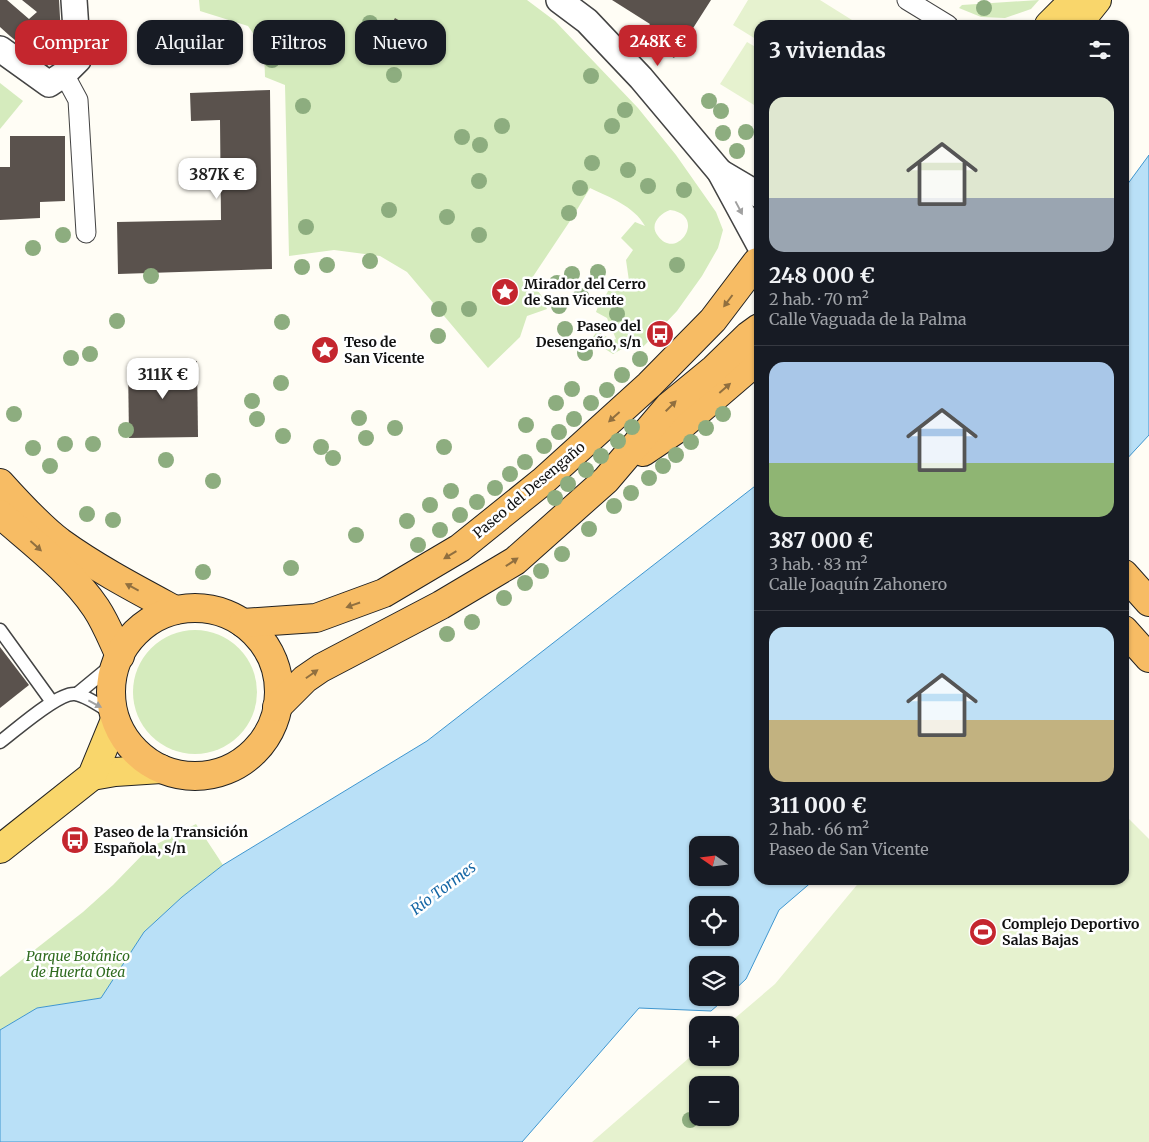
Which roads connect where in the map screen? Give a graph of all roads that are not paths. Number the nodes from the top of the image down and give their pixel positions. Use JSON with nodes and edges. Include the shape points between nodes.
{"nodes":[{"id":1,"x":74,"y":0,"type":"edge"},
{"id":2,"x":559,"y":0,"type":"edge"},
{"id":3,"x":907,"y":0,"type":"edge"},
{"id":4,"x":1074,"y":0,"type":"edge"},
{"id":5,"x":1096,"y":0,"type":"edge"},
{"id":6,"x":940,"y":20,"type":"edge"},
{"id":7,"x":1054,"y":20,"type":"edge"},
{"id":8,"x":1081,"y":20,"type":"edge"},
{"id":9,"x":0,"y":49,"type":"edge"},
{"id":10,"x":71,"y":67,"type":"junction"},
{"id":11,"x":720,"y":172,"type":"junction"},
{"id":12,"x":754,"y":192,"type":"edge"},
{"id":13,"x":86,"y":233,"type":"dead end"},
{"id":14,"x":754,"y":246,"type":"edge"},
{"id":15,"x":754,"y":261,"type":"edge"},
{"id":16,"x":754,"y":332,"type":"edge"},
{"id":17,"x":754,"y":363,"type":"edge"},
{"id":18,"x":616,"y":470,"type":"junction"},
{"id":19,"x":0,"y":483,"type":"edge"},
{"id":20,"x":0,"y":514,"type":"edge"},
{"id":21,"x":1129,"y":580,"type":"edge"},
{"id":22,"x":1149,"y":602,"type":"edge"},
{"id":23,"x":175,"y":610,"type":"junction"},
{"id":24,"x":243,"y":624,"type":"junction"},
{"id":25,"x":0,"y":630,"type":"edge"},
{"id":26,"x":1129,"y":636,"type":"edge"},
{"id":27,"x":118,"y":658,"type":"junction"},
{"id":28,"x":1149,"y":658,"type":"edge"},
{"id":29,"x":77,"y":694,"type":"junction"},
{"id":30,"x":52,"y":702,"type":"junction"},
{"id":31,"x":277,"y":708,"type":"junction"},
{"id":32,"x":114,"y":717,"type":"junction"},
{"id":33,"x":0,"y":742,"type":"edge"},
{"id":34,"x":161,"y":769,"type":"junction"},
{"id":35,"x":92,"y":776,"type":"junction"},
{"id":36,"x":0,"y":850,"type":"edge"}],
"edges":[{"from":1,"to":10,"type":"street"},
{"from":2,"to":11,"type":"street","via":[[587,21],[641,78]]},
{"from":3,"to":6,"type":"street"},
{"from":4,"to":7,"type":"main road"},
{"from":5,"to":8,"type":"main road"},
{"from":9,"to":10,"type":"street","via":[[49,84]]},
{"from":10,"to":13,"type":"street","via":[[78,100]]},
{"from":11,"to":12,"type":"street"},
{"from":11,"to":14,"type":"street","one_way":true},
{"from":15,"to":24,"type":"highway","name":"Paseo del Desengaño","one_way":true,"via":[[713,320],[649,385],[542,482],[460,548],[398,586],[316,618]]},
{"from":18,"to":16,"type":"highway","one_way":true,"via":[[669,406]]},
{"from":18,"to":17,"type":"highway","one_way":true,"via":[[680,427]]},
{"from":31,"to":18,"type":"highway","one_way":true,"via":[[305,679],[321,668],[515,561]]},
{"from":23,"to":19,"type":"highway","one_way":true,"via":[[107,573],[59,541]]},
{"from":20,"to":27,"type":"highway","one_way":true,"via":[[71,578],[95,606]]},
{"from":21,"to":22,"type":"highway"},
{"from":23,"to":24,"type":"highway","via":[[210,610],[233,617]]},
{"from":23,"to":27,"type":"highway","via":[[142,627]]},
{"from":24,"to":31,"type":"highway","via":[[262,643],[275,667]]},
{"from":25,"to":30,"type":"lane"},
{"from":26,"to":28,"type":"highway"},
{"from":27,"to":29,"type":"lane"},
{"from":27,"to":32,"type":"highway","via":[[111,690]]},
{"from":29,"to":30,"type":"lane","via":[[66,694]]},
{"from":29,"to":32,"type":"lane","one_way":true},
{"from":30,"to":33,"type":"lane"},
{"from":31,"to":34,"type":"highway","via":[[270,730],[261,743],[238,764],[217,773],[194,776]]},
{"from":32,"to":34,"type":"highway","via":[[125,739],[139,755]]},
{"from":32,"to":35,"type":"main road"},
{"from":34,"to":35,"type":"main road"},
{"from":35,"to":36,"type":"main road"}]}
